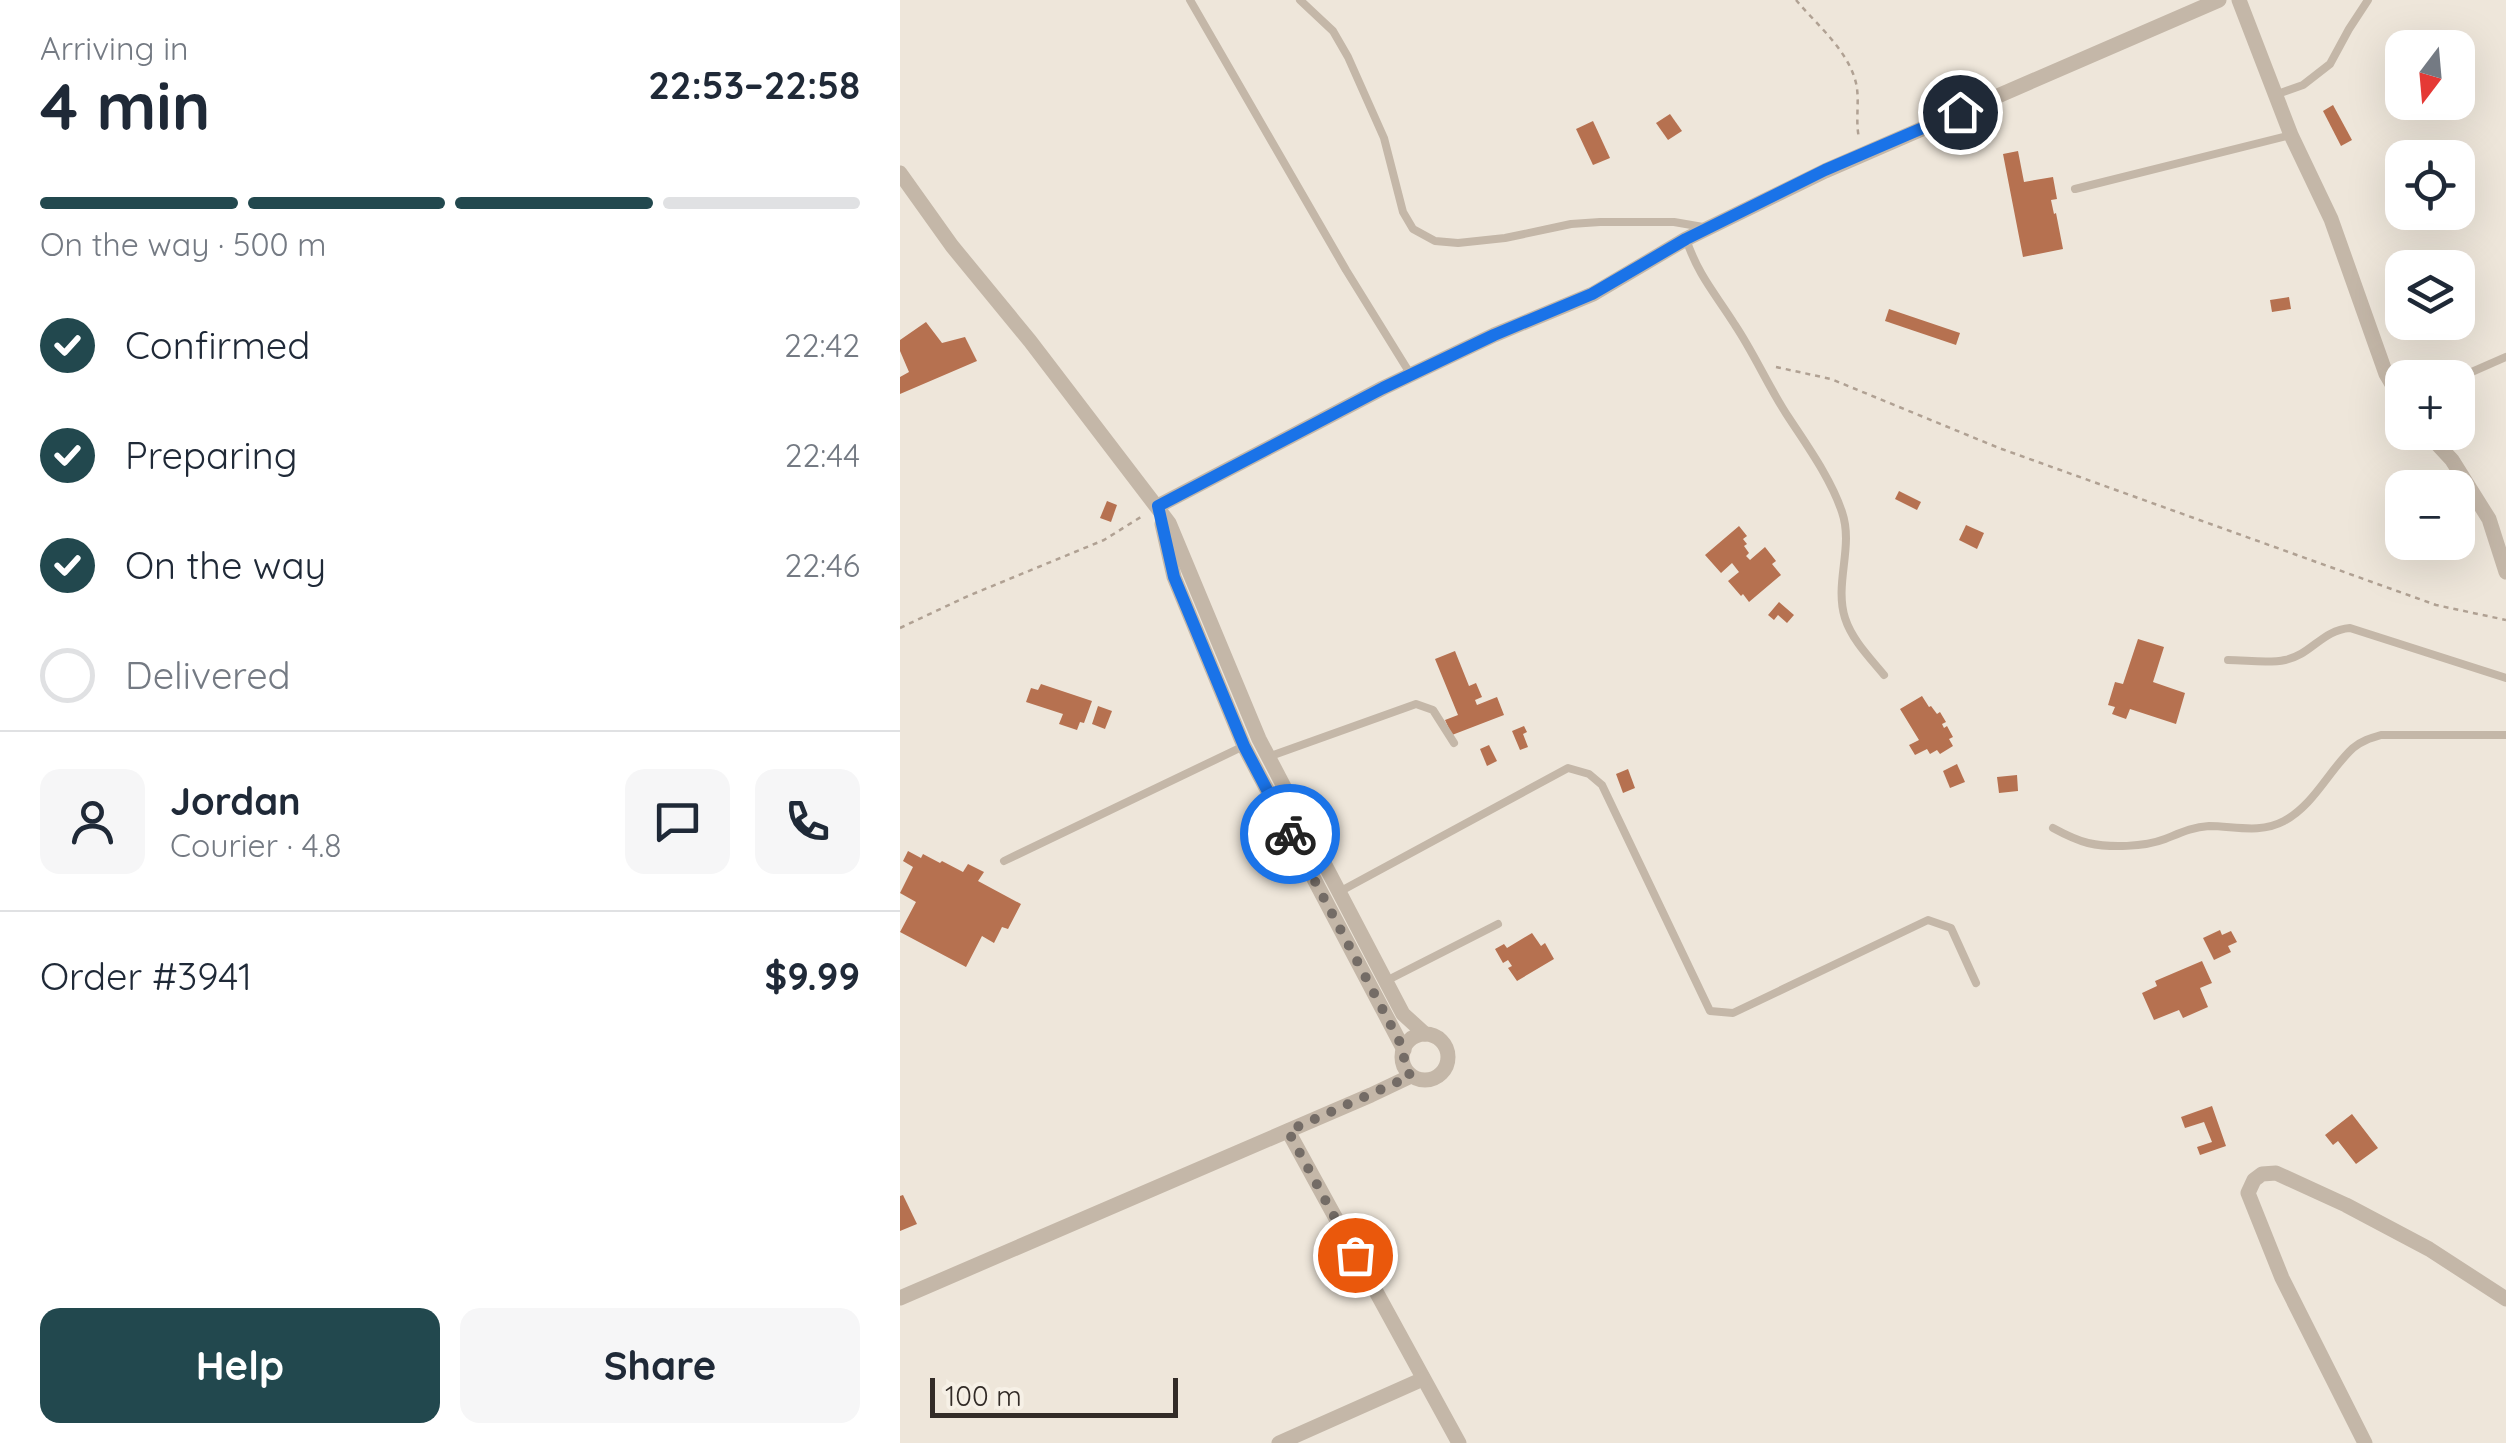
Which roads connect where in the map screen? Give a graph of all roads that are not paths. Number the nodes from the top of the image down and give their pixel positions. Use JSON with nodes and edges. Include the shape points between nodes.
{"nodes":[{"id":1,"x":1190,"y":0,"type":"edge"},
{"id":2,"x":1300,"y":0,"type":"edge"},
{"id":3,"x":2220,"y":0,"type":"edge"},
{"id":4,"x":2239,"y":0,"type":"edge"},
{"id":5,"x":2368,"y":0,"type":"edge"},
{"id":6,"x":2275,"y":95,"type":"junction"},
{"id":7,"x":2291,"y":135,"type":"junction"},
{"id":8,"x":900,"y":173,"type":"edge"},
{"id":9,"x":2074,"y":189,"type":"dead end"},
{"id":10,"x":1708,"y":228,"type":"junction"},
{"id":11,"x":1686,"y":239,"type":"junction"},
{"id":12,"x":2506,"y":357,"type":"edge"},
{"id":13,"x":2385,"y":371,"type":"edge"},
{"id":14,"x":2475,"y":371,"type":"edge"},
{"id":15,"x":1411,"y":375,"type":"junction"},
{"id":16,"x":2443,"y":450,"type":"edge"},
{"id":17,"x":1158,"y":506,"type":"junction"},
{"id":18,"x":2506,"y":572,"type":"edge"},
{"id":19,"x":2228,"y":660,"type":"dead end"},
{"id":20,"x":1884,"y":675,"type":"dead end"},
{"id":21,"x":2506,"y":678,"type":"edge"},
{"id":22,"x":2506,"y":735,"type":"edge"},
{"id":23,"x":1252,"y":743,"type":"junction"},
{"id":24,"x":1454,"y":743,"type":"dead end"},
{"id":25,"x":1268,"y":757,"type":"junction"},
{"id":26,"x":2053,"y":828,"type":"dead end"},
{"id":27,"x":1004,"y":862,"type":"dead end"},
{"id":28,"x":1339,"y":892,"type":"junction"},
{"id":29,"x":1498,"y":924,"type":"dead end"},
{"id":30,"x":1976,"y":983,"type":"dead end"},
{"id":31,"x":1379,"y":985,"type":"junction"},
{"id":32,"x":1425,"y":1034,"type":"junction"},
{"id":33,"x":1404,"y":1050,"type":"junction"},
{"id":34,"x":1411,"y":1076,"type":"junction"},
{"id":35,"x":1288,"y":1131,"type":"junction"},
{"id":36,"x":900,"y":1298,"type":"edge"},
{"id":37,"x":2506,"y":1300,"type":"edge"},
{"id":38,"x":1422,"y":1379,"type":"junction"},
{"id":39,"x":1279,"y":1443,"type":"edge"},
{"id":40,"x":1459,"y":1443,"type":"edge"},
{"id":41,"x":2365,"y":1443,"type":"edge"}],
"edges":[{"from":1,"to":15,"type":"lane"},
{"from":2,"to":10,"type":"lane","via":[[1333,31],[1348,58],[1384,138],[1403,212],[1424,235],[1458,243],[1600,222]]},
{"from":3,"to":10,"type":"street"},
{"from":4,"to":6,"type":"street"},
{"from":5,"to":6,"type":"lane","via":[[2330,64],[2303,85]]},
{"from":6,"to":7,"type":"street"},
{"from":7,"to":9,"type":"lane"},
{"from":7,"to":13,"type":"street","via":[[2331,219]]},
{"from":8,"to":17,"type":"street"},
{"from":10,"to":11,"type":"street"},
{"from":11,"to":15,"type":"street","via":[[1592,294]]},
{"from":11,"to":20,"type":"lane","via":[[1695,265],[1842,511],[1846,620]]},
{"from":12,"to":14,"type":"lane"},
{"from":15,"to":17,"type":"street"},
{"from":16,"to":18,"type":"street","via":[[2489,519]]},
{"from":17,"to":23,"type":"street"},
{"from":17,"to":23,"type":"street","via":[[1174,577]]},
{"from":19,"to":21,"type":"lane","via":[[2286,660],[2336,629],[2350,628]]},
{"from":22,"to":26,"type":"lane","via":[[2380,734],[2354,747],[2305,804],[2268,826],[2210,826],[2162,840],[2099,845]]},
{"from":23,"to":25,"type":"street"},
{"from":23,"to":27,"type":"lane"},
{"from":23,"to":31,"type":"street"},
{"from":24,"to":25,"type":"lane","via":[[1433,710],[1416,704]]},
{"from":25,"to":28,"type":"street"},
{"from":28,"to":30,"type":"lane","via":[[1568,768],[1602,785],[1710,1011],[1733,1013],[1928,920],[1950,928]]},
{"from":28,"to":31,"type":"street"},
{"from":29,"to":31,"type":"lane"},
{"from":31,"to":32,"type":"street"},
{"from":31,"to":33,"type":"street"},
{"from":32,"to":33,"type":"street","via":[[1414,1036]]},
{"from":32,"to":34,"type":"street","via":[[1446,1047],[1446,1068],[1430,1080]]},
{"from":33,"to":34,"type":"street"},
{"from":34,"to":35,"type":"street"},
{"from":35,"to":36,"type":"street"},
{"from":35,"to":38,"type":"street"},
{"from":37,"to":41,"type":"street","via":[[2346,1205],[2276,1173],[2254,1180],[2248,1192],[2282,1278]]},
{"from":38,"to":39,"type":"street"},
{"from":38,"to":40,"type":"street"}]}
